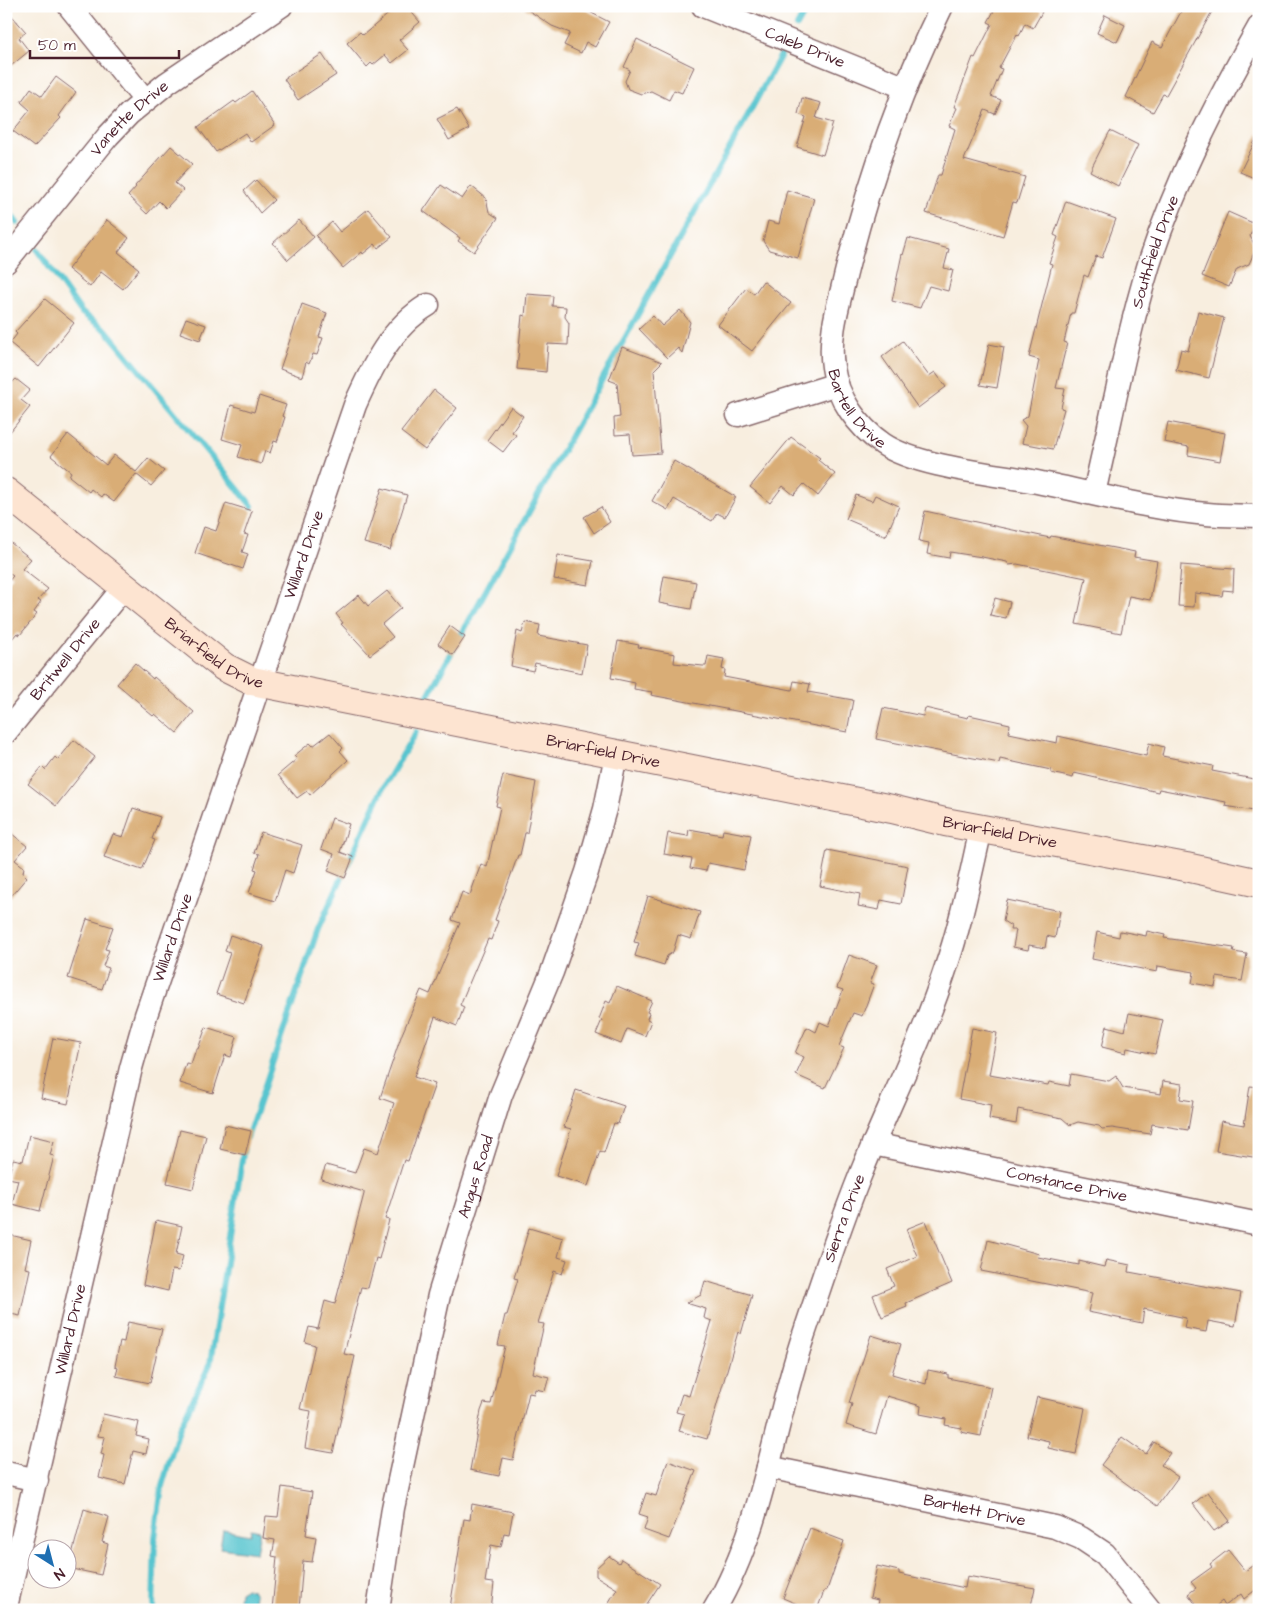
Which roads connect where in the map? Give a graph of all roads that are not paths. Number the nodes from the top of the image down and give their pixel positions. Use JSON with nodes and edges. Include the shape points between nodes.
{"nodes":[{"id":1,"x":69,"y":6,"type":"edge"},
{"id":2,"x":281,"y":6,"type":"edge"},
{"id":3,"x":703,"y":6,"type":"edge"},
{"id":4,"x":942,"y":6,"type":"edge"},
{"id":5,"x":1259,"y":27,"type":"edge"},
{"id":6,"x":906,"y":88,"type":"junction"},
{"id":7,"x":145,"y":100,"type":"junction"},
{"id":8,"x":6,"y":262,"type":"edge"},
{"id":9,"x":428,"y":305,"type":"dead end"},
{"id":10,"x":837,"y":384,"type":"junction"},
{"id":11,"x":738,"y":415,"type":"dead end"},
{"id":12,"x":6,"y":492,"type":"edge"},
{"id":13,"x":1094,"y":493,"type":"junction"},
{"id":14,"x":1259,"y":516,"type":"edge"},
{"id":15,"x":124,"y":587,"type":"junction"},
{"id":16,"x":259,"y":682,"type":"junction"},
{"id":17,"x":6,"y":732,"type":"edge"},
{"id":18,"x":616,"y":755,"type":"junction"},
{"id":19,"x":981,"y":830,"type":"junction"},
{"id":20,"x":1259,"y":883,"type":"edge"},
{"id":21,"x":873,"y":1144,"type":"junction"},
{"id":22,"x":1259,"y":1224,"type":"edge"},
{"id":23,"x":768,"y":1467,"type":"junction"},
{"id":24,"x":6,"y":1473,"type":"edge"},
{"id":25,"x":37,"y":1480,"type":"junction"},
{"id":26,"x":6,"y":1607,"type":"edge"},
{"id":27,"x":378,"y":1610,"type":"edge"},
{"id":28,"x":714,"y":1610,"type":"edge"},
{"id":29,"x":1150,"y":1610,"type":"edge"}],
"edges":[{"from":1,"to":7,"type":"street"},
{"from":2,"to":7,"type":"street","name":"Vanette Drive"},
{"from":3,"to":6,"type":"street","name":"Caleb Drive"},
{"from":4,"to":6,"type":"street","name":"Bartell Drive"},
{"from":5,"to":13,"type":"street","name":"Southfield Drive","via":[[1211,115],[1177,187],[1150,263],[1129,337]]},
{"from":6,"to":10,"type":"street","name":"Bartell Drive","via":[[894,113],[862,207],[836,314],[832,354]]},
{"from":7,"to":8,"type":"street","name":"Vanette Drive","via":[[108,136]]},
{"from":9,"to":16,"type":"street","name":"Willard Drive","via":[[403,324],[386,347],[355,405]]},
{"from":10,"to":11,"type":"street"},
{"from":10,"to":13,"type":"street","name":"Bartell Drive","via":[[862,427],[902,454],[942,465]]},
{"from":12,"to":15,"type":"street","name":"Briarfield Drive"},
{"from":13,"to":14,"type":"street","name":"Bartell Drive","via":[[1192,512]]},
{"from":15,"to":16,"type":"street","name":"Briarfield Drive","via":[[224,667]]},
{"from":15,"to":17,"type":"street","name":"Britwell Drive"},
{"from":16,"to":18,"type":"street","name":"Briarfield Drive"},
{"from":16,"to":25,"type":"street","name":"Willard Drive","via":[[131,1068]]},
{"from":18,"to":19,"type":"street","name":"Briarfield Drive","via":[[892,809]]},
{"from":18,"to":27,"type":"street","name":"Angus Road","via":[[605,809],[581,889],[552,972],[501,1095],[440,1295],[393,1508]]},
{"from":19,"to":20,"type":"street","name":"Briarfield Drive"},
{"from":19,"to":21,"type":"street","name":"Sierra Drive","via":[[961,920],[945,971],[918,1043]]},
{"from":21,"to":22,"type":"street","name":"Constance Drive"},
{"from":21,"to":23,"type":"street","name":"Sierra Drive","via":[[795,1358]]},
{"from":23,"to":28,"type":"street","name":"Sierra Drive","via":[[747,1537],[726,1590]]},
{"from":23,"to":29,"type":"street","name":"Bartlett Drive","via":[[1055,1527],[1081,1538],[1105,1554]]},
{"from":24,"to":25,"type":"street"},
{"from":25,"to":26,"type":"street","name":"Willard Drive"}]}
